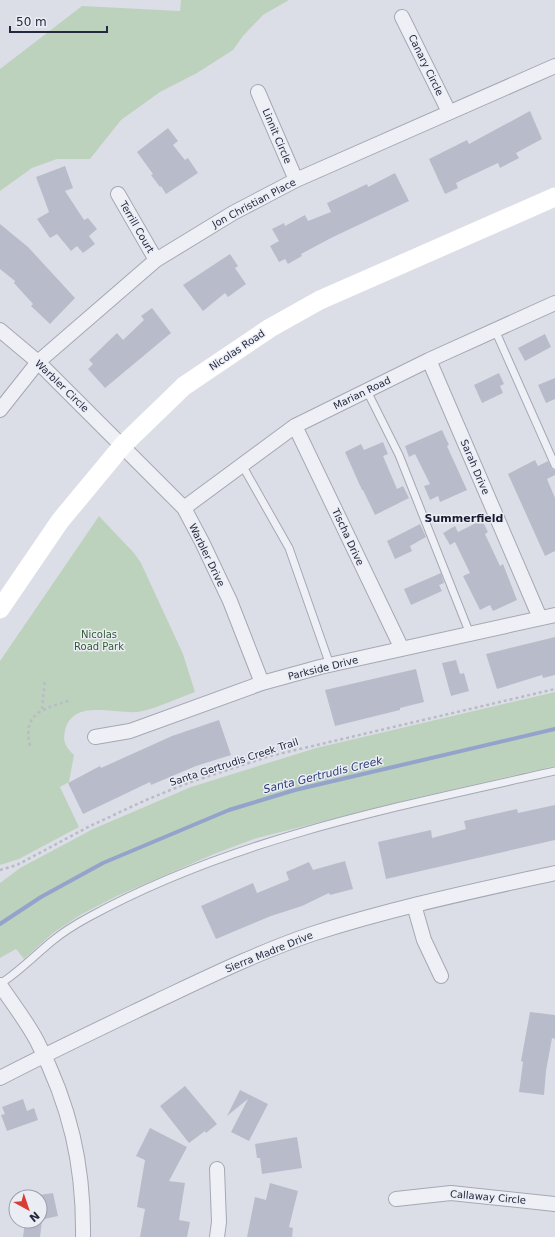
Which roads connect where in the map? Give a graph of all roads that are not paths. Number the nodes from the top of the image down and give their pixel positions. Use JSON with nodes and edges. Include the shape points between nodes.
{"nodes":[{"id":1,"x":402,"y":17,"type":"dead end"},
{"id":2,"x":555,"y":66,"type":"edge"},
{"id":3,"x":258,"y":92,"type":"dead end"},
{"id":4,"x":449,"y":112,"type":"junction"},
{"id":5,"x":296,"y":180,"type":"junction"},
{"id":6,"x":118,"y":194,"type":"dead end"},
{"id":7,"x":555,"y":197,"type":"edge"},
{"id":8,"x":156,"y":260,"type":"junction"},
{"id":9,"x":554,"y":305,"type":"edge"},
{"id":10,"x":0,"y":330,"type":"edge"},
{"id":11,"x":495,"y":330,"type":"junction"},
{"id":12,"x":429,"y":360,"type":"junction"},
{"id":13,"x":38,"y":362,"type":"junction"},
{"id":14,"x":367,"y":391,"type":"junction"},
{"id":15,"x":0,"y":410,"type":"edge"},
{"id":16,"x":295,"y":426,"type":"junction"},
{"id":17,"x":123,"y":445,"type":"junction"},
{"id":18,"x":242,"y":465,"type":"junction"},
{"id":19,"x":555,"y":465,"type":"edge"},
{"id":20,"x":184,"y":508,"type":"junction"},
{"id":21,"x":0,"y":609,"type":"edge"},
{"id":22,"x":555,"y":615,"type":"edge"},
{"id":23,"x":540,"y":618,"type":"junction"},
{"id":24,"x":470,"y":634,"type":"junction"},
{"id":25,"x":402,"y":649,"type":"junction"},
{"id":26,"x":330,"y":665,"type":"junction"},
{"id":27,"x":262,"y":683,"type":"junction"},
{"id":28,"x":95,"y":737,"type":"dead end"},
{"id":29,"x":555,"y":771,"type":"edge"},
{"id":30,"x":555,"y":873,"type":"edge"},
{"id":31,"x":414,"y":905,"type":"junction"},
{"id":32,"x":441,"y":976,"type":"dead end"},
{"id":33,"x":0,"y":985,"type":"edge"},
{"id":34,"x":44,"y":1056,"type":"junction"},
{"id":35,"x":0,"y":1078,"type":"edge"},
{"id":36,"x":217,"y":1169,"type":"dead end"},
{"id":37,"x":396,"y":1200,"type":"dead end"},
{"id":38,"x":555,"y":1204,"type":"edge"},
{"id":39,"x":83,"y":1237,"type":"edge"},
{"id":40,"x":217,"y":1237,"type":"edge"}],
"edges":[{"from":1,"to":4,"type":"street","name":"Canary Circle"},
{"from":2,"to":4,"type":"street","name":"Jon Christian Place"},
{"from":3,"to":5,"type":"street","name":"Linnit Circle"},
{"from":4,"to":5,"type":"street","name":"Jon Christian Place"},
{"from":5,"to":8,"type":"street","name":"Jon Christian Place","via":[[233,213]]},
{"from":6,"to":8,"type":"street","name":"Terrill Court"},
{"from":7,"to":17,"type":"main road","name":"Nicolas Road","via":[[320,300],[270,328],[184,386]]},
{"from":8,"to":13,"type":"street","name":"Jon Christian Place"},
{"from":9,"to":11,"type":"street","name":"Marian Road"},
{"from":10,"to":13,"type":"street","name":"Warbler Circle"},
{"from":11,"to":12,"type":"street","name":"Marian Road"},
{"from":11,"to":19,"type":"lane"},
{"from":12,"to":14,"type":"street","name":"Marian Road"},
{"from":12,"to":23,"type":"street","name":"Sarah Drive"},
{"from":13,"to":15,"type":"street","name":"Jon Christian Place"},
{"from":13,"to":17,"type":"street","name":"Warbler Circle"},
{"from":14,"to":16,"type":"street","name":"Marian Road"},
{"from":14,"to":24,"type":"lane","via":[[399,454]]},
{"from":16,"to":18,"type":"street","name":"Marian Road"},
{"from":16,"to":25,"type":"street","name":"Tischa Drive"},
{"from":17,"to":20,"type":"street","name":"Warbler Drive"},
{"from":17,"to":21,"type":"main road","name":"Nicolas Road","via":[[60,522]]},
{"from":18,"to":20,"type":"street","name":"Marian Road"},
{"from":18,"to":26,"type":"lane","via":[[290,548]]},
{"from":20,"to":27,"type":"street","name":"Warbler Drive","via":[[230,601]]},
{"from":22,"to":23,"type":"street","name":"Parkside Drive"},
{"from":23,"to":24,"type":"street","name":"Parkside Drive"},
{"from":24,"to":25,"type":"street","name":"Parkside Drive"},
{"from":25,"to":26,"type":"street","name":"Parkside Drive"},
{"from":26,"to":27,"type":"street","name":"Parkside Drive"},
{"from":27,"to":28,"type":"street","name":"Parkside Drive","via":[[130,731]]},
{"from":29,"to":33,"type":"lane","via":[[315,828],[218,859],[134,894],[62,933]]},
{"from":30,"to":31,"type":"street","name":"Sierra Madre Drive"},
{"from":31,"to":32,"type":"street","via":[[424,940]]},
{"from":31,"to":34,"type":"street","name":"Sierra Madre Drive","via":[[312,934],[246,959]]},
{"from":33,"to":34,"type":"street"},
{"from":34,"to":35,"type":"street","name":"Sierra Madre Drive"},
{"from":34,"to":39,"type":"street","via":[[71,1125],[80,1166]]},
{"from":36,"to":40,"type":"street"},
{"from":37,"to":38,"type":"street","name":"Callaway Circle","via":[[451,1193]]}]}
